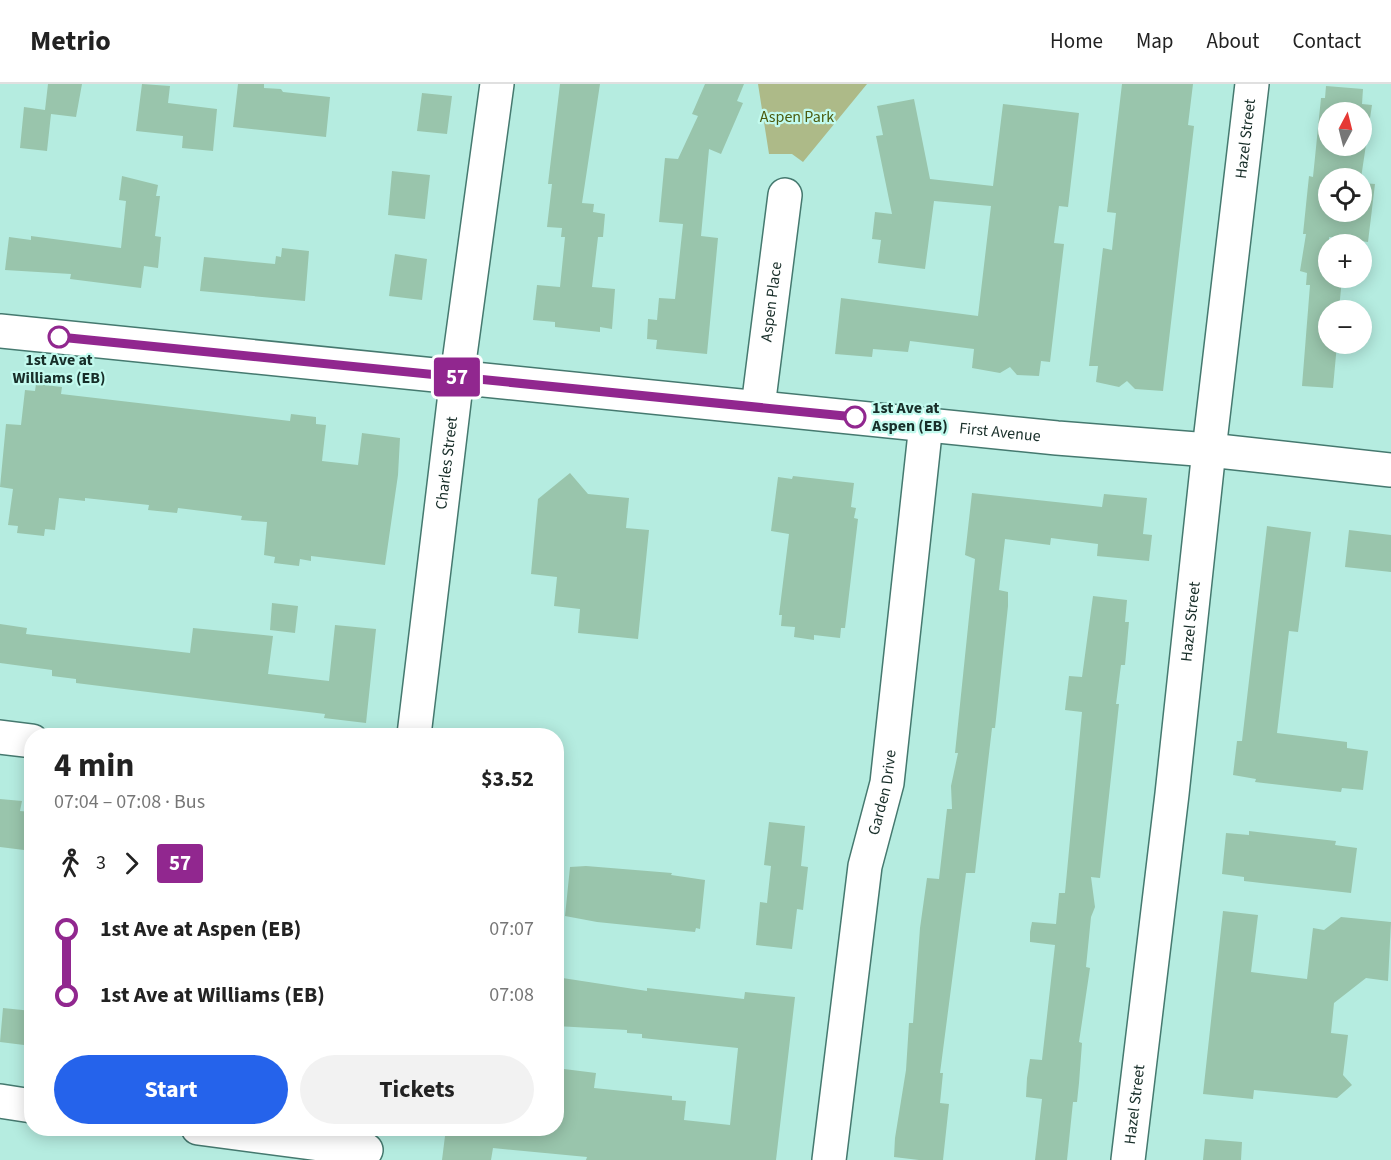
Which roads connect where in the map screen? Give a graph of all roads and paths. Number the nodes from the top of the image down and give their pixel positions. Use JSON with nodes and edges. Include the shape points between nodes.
{"nodes":[{"id":1,"x":497,"y":84,"type":"edge"},
{"id":2,"x":1252,"y":84,"type":"edge"},
{"id":3,"x":785,"y":195,"type":"dead end"},
{"id":4,"x":0,"y":331,"type":"edge"},
{"id":5,"x":457,"y":377,"type":"junction"},
{"id":6,"x":758,"y":406,"type":"junction"},
{"id":7,"x":926,"y":424,"type":"junction"},
{"id":8,"x":1209,"y":450,"type":"junction"},
{"id":9,"x":1391,"y":470,"type":"edge"},
{"id":10,"x":415,"y":728,"type":"edge"},
{"id":11,"x":0,"y":737,"type":"edge"},
{"id":12,"x":24,"y":740,"type":"edge"},
{"id":13,"x":0,"y":1101,"type":"edge"},
{"id":14,"x":24,"y":1105,"type":"edge"},
{"id":15,"x":273,"y":1136,"type":"edge"},
{"id":16,"x":366,"y":1146,"type":"edge"},
{"id":17,"x":829,"y":1160,"type":"edge"},
{"id":18,"x":1128,"y":1160,"type":"edge"}],
"edges":[{"from":1,"to":5,"type":"street","name":"Charles Street"},
{"from":2,"to":8,"type":"street","name":"Hazel Street"},
{"from":3,"to":6,"type":"street","name":"Aspen Place"},
{"from":4,"to":5,"type":"street","name":"First Avenue"},
{"from":5,"to":6,"type":"street","name":"First Avenue"},
{"from":5,"to":10,"type":"street","name":"Charles Street"},
{"from":6,"to":7,"type":"street","name":"First Avenue"},
{"from":7,"to":8,"type":"street","name":"First Avenue"},
{"from":7,"to":17,"type":"street","name":"Garden Drive","via":[[888,777],[865,866]]},
{"from":8,"to":9,"type":"street","name":"First Avenue"},
{"from":8,"to":18,"type":"street","name":"Hazel Street"},
{"from":11,"to":12,"type":"street"},
{"from":13,"to":14,"type":"street"},
{"from":15,"to":16,"type":"street"}]}
